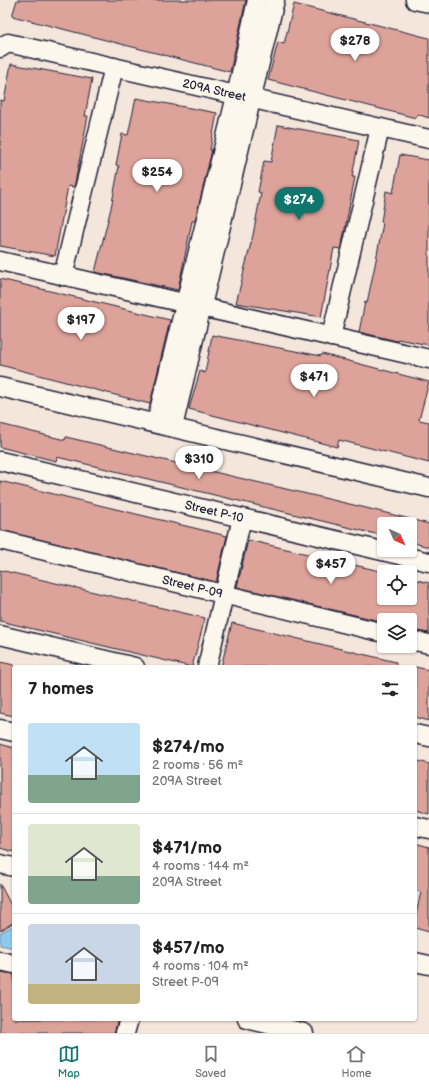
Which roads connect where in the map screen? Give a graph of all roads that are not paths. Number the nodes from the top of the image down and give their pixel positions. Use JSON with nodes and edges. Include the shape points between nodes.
{"nodes":[{"id":1,"x":257,"y":0,"type":"edge"},
{"id":2,"x":275,"y":0,"type":"edge"},
{"id":3,"x":416,"y":0,"type":"edge"},
{"id":4,"x":429,"y":3,"type":"edge"},
{"id":5,"x":0,"y":48,"type":"edge"},
{"id":6,"x":114,"y":68,"type":"junction"},
{"id":7,"x":244,"y":98,"type":"junction"},
{"id":8,"x":380,"y":128,"type":"junction"},
{"id":9,"x":429,"y":139,"type":"edge"},
{"id":10,"x":0,"y":261,"type":"edge"},
{"id":11,"x":63,"y":276,"type":"junction"},
{"id":12,"x":194,"y":306,"type":"junction"},
{"id":13,"x":331,"y":337,"type":"junction"},
{"id":14,"x":429,"y":359,"type":"edge"},
{"id":15,"x":0,"y":387,"type":"edge"},
{"id":16,"x":164,"y":425,"type":"junction"},
{"id":17,"x":0,"y":461,"type":"edge"},
{"id":18,"x":429,"y":488,"type":"edge"},
{"id":19,"x":242,"y":518,"type":"junction"},
{"id":20,"x":0,"y":540,"type":"edge"},
{"id":21,"x":429,"y":562,"type":"edge"},
{"id":22,"x":224,"y":595,"type":"junction"},
{"id":23,"x":377,"y":631,"type":"edge"},
{"id":24,"x":0,"y":635,"type":"edge"},
{"id":25,"x":417,"y":641,"type":"edge"},
{"id":26,"x":429,"y":644,"type":"edge"},
{"id":27,"x":127,"y":665,"type":"edge"},
{"id":28,"x":207,"y":665,"type":"edge"},
{"id":29,"x":0,"y":729,"type":"edge"},
{"id":30,"x":12,"y":732,"type":"edge"},
{"id":31,"x":417,"y":734,"type":"edge"},
{"id":32,"x":429,"y":737,"type":"edge"},
{"id":33,"x":417,"y":826,"type":"edge"},
{"id":34,"x":429,"y":829,"type":"edge"},
{"id":35,"x":0,"y":864,"type":"edge"},
{"id":36,"x":12,"y":867,"type":"edge"},
{"id":37,"x":0,"y":961,"type":"edge"},
{"id":38,"x":417,"y":963,"type":"edge"},
{"id":39,"x":12,"y":964,"type":"edge"},
{"id":40,"x":429,"y":966,"type":"edge"},
{"id":41,"x":128,"y":1021,"type":"edge"},
{"id":42,"x":255,"y":1021,"type":"edge"},
{"id":43,"x":125,"y":1033,"type":"edge"},
{"id":44,"x":304,"y":1033,"type":"edge"}],
"edges":[{"from":1,"to":7,"type":"street"},
{"from":2,"to":7,"type":"street"},
{"from":3,"to":4,"type":"street"},
{"from":5,"to":6,"type":"street","name":"209A Street","via":[[8,43]]},
{"from":6,"to":7,"type":"street","name":"209A Street"},
{"from":6,"to":11,"type":"street"},
{"from":7,"to":8,"type":"street","name":"209A Street"},
{"from":7,"to":12,"type":"street"},
{"from":8,"to":9,"type":"street","name":"209A Street"},
{"from":8,"to":13,"type":"street"},
{"from":10,"to":11,"type":"street"},
{"from":11,"to":12,"type":"street"},
{"from":12,"to":13,"type":"street"},
{"from":12,"to":16,"type":"street"},
{"from":13,"to":14,"type":"street"},
{"from":15,"to":16,"type":"street"},
{"from":16,"to":18,"type":"street"},
{"from":17,"to":19,"type":"street","name":"Street P-10"},
{"from":19,"to":21,"type":"street","name":"Street P-10"},
{"from":19,"to":22,"type":"street"},
{"from":20,"to":22,"type":"street","name":"Street P-09"},
{"from":22,"to":23,"type":"street","name":"Street P-09"},
{"from":22,"to":28,"type":"street"},
{"from":24,"to":27,"type":"street"},
{"from":25,"to":26,"type":"street"},
{"from":29,"to":30,"type":"street"},
{"from":31,"to":32,"type":"street"},
{"from":33,"to":34,"type":"street"},
{"from":35,"to":36,"type":"street"},
{"from":37,"to":39,"type":"street"},
{"from":38,"to":40,"type":"street"},
{"from":41,"to":43,"type":"street"},
{"from":42,"to":44,"type":"street"}]}
